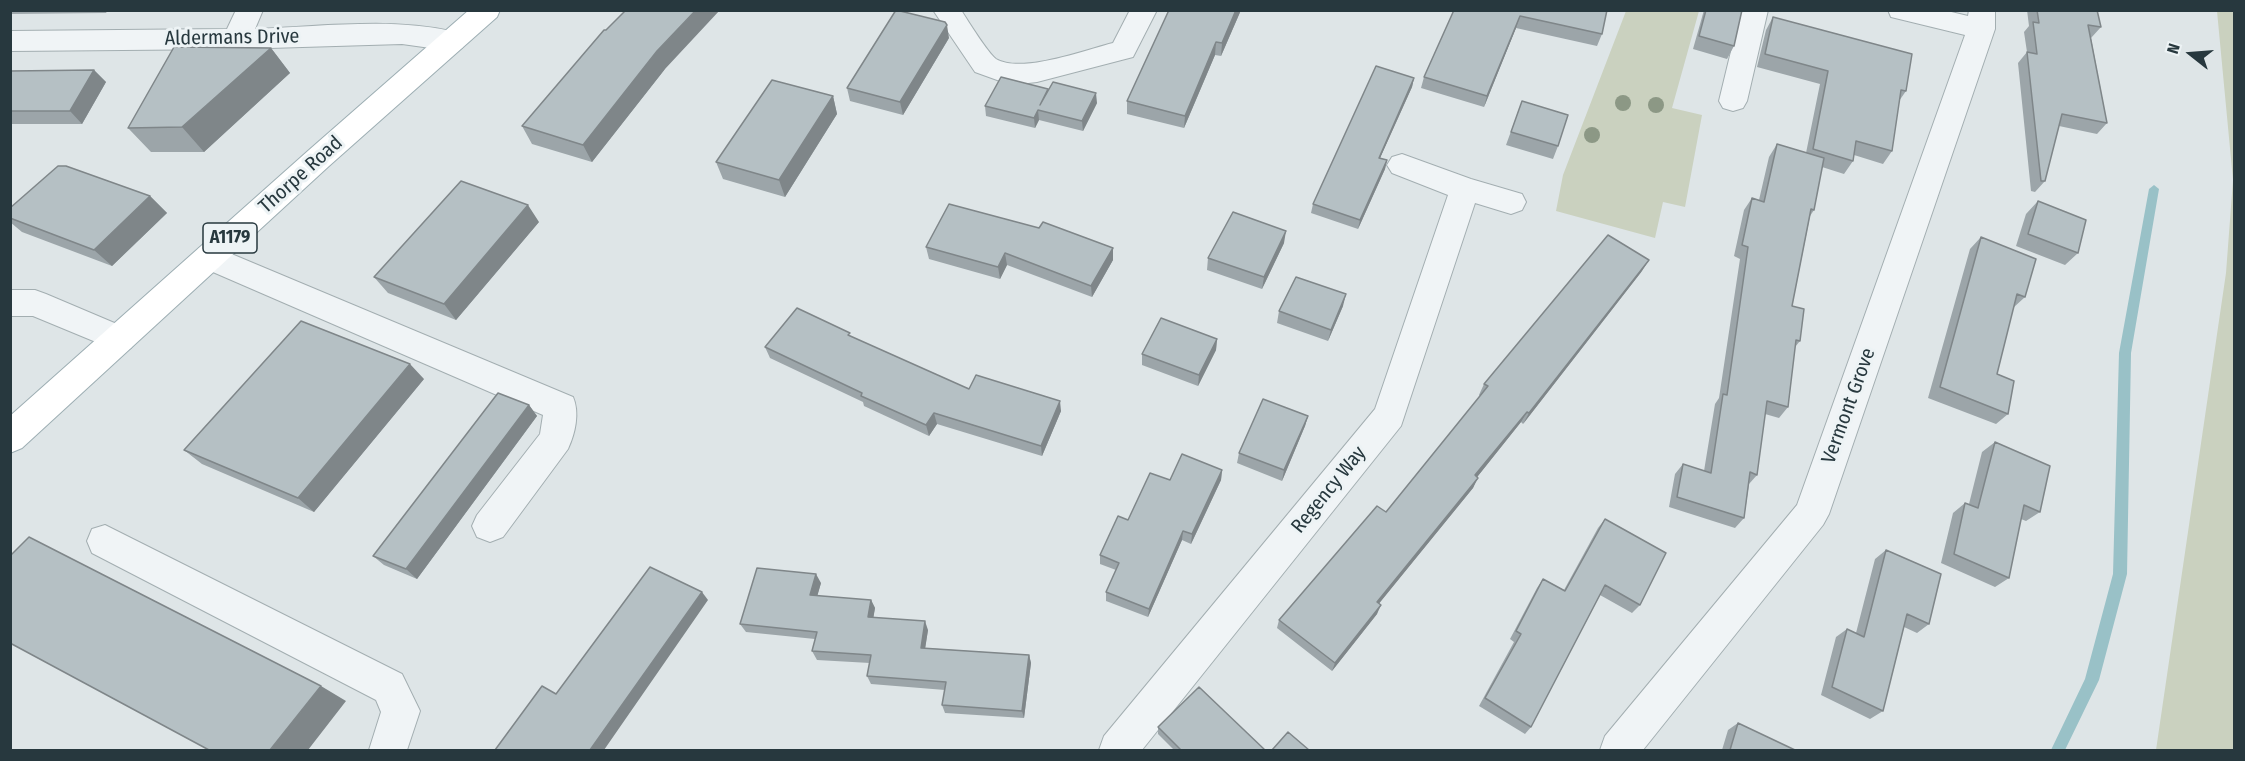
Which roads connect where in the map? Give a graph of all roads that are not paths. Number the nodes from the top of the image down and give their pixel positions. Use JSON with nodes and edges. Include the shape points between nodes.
{"nodes":[{"id":1,"x":250,"y":10,"type":"edge"},
{"id":2,"x":487,"y":10,"type":"edge"},
{"id":3,"x":946,"y":10,"type":"edge"},
{"id":4,"x":1144,"y":10,"type":"edge"},
{"id":5,"x":1755,"y":10,"type":"edge"},
{"id":6,"x":1901,"y":10,"type":"edge"},
{"id":7,"x":1981,"y":20,"type":"edge"},
{"id":8,"x":236,"y":39,"type":"junction"},
{"id":9,"x":10,"y":41,"type":"edge"},
{"id":10,"x":452,"y":41,"type":"junction"},
{"id":11,"x":1733,"y":101,"type":"dead end"},
{"id":12,"x":1402,"y":165,"type":"dead end"},
{"id":13,"x":1465,"y":189,"type":"junction"},
{"id":14,"x":1511,"y":202,"type":"dead end"},
{"id":15,"x":210,"y":257,"type":"junction"},
{"id":16,"x":10,"y":303,"type":"edge"},
{"id":17,"x":120,"y":339,"type":"junction"},
{"id":18,"x":10,"y":438,"type":"edge"},
{"id":19,"x":490,"y":526,"type":"dead end"},
{"id":20,"x":105,"y":541,"type":"dead end"},
{"id":21,"x":388,"y":750,"type":"edge"},
{"id":22,"x":1118,"y":750,"type":"edge"},
{"id":23,"x":1619,"y":750,"type":"edge"}],
"edges":[{"from":1,"to":8,"type":"street"},
{"from":2,"to":10,"type":"main road","name":"Thorpe Road","number":"A1179"},
{"from":3,"to":4,"type":"street","via":[[985,65],[1011,75],[1123,50]]},
{"from":5,"to":11,"type":"street"},
{"from":6,"to":7,"type":"street"},
{"from":7,"to":23,"type":"street","name":"Vermont Grove","via":[[1811,514]]},
{"from":8,"to":9,"type":"street","name":"Aldermans Drive"},
{"from":8,"to":10,"type":"street","name":"Aldermans Drive","via":[[402,34]]},
{"from":10,"to":15,"type":"main road","name":"Thorpe Road","number":"A1179"},
{"from":12,"to":13,"type":"street"},
{"from":13,"to":14,"type":"street"},
{"from":13,"to":22,"type":"street","name":"Regency Way","via":[[1389,416]]},
{"from":15,"to":17,"type":"main road","name":"Thorpe Road","number":"A1179"},
{"from":15,"to":19,"type":"street","via":[[561,407],[556,439]]},
{"from":16,"to":17,"type":"street","via":[[36,303]]},
{"from":17,"to":18,"type":"main road","name":"Thorpe Road","number":"A1179"},
{"from":20,"to":21,"type":"street","via":[[389,687],[401,711]]}]}
